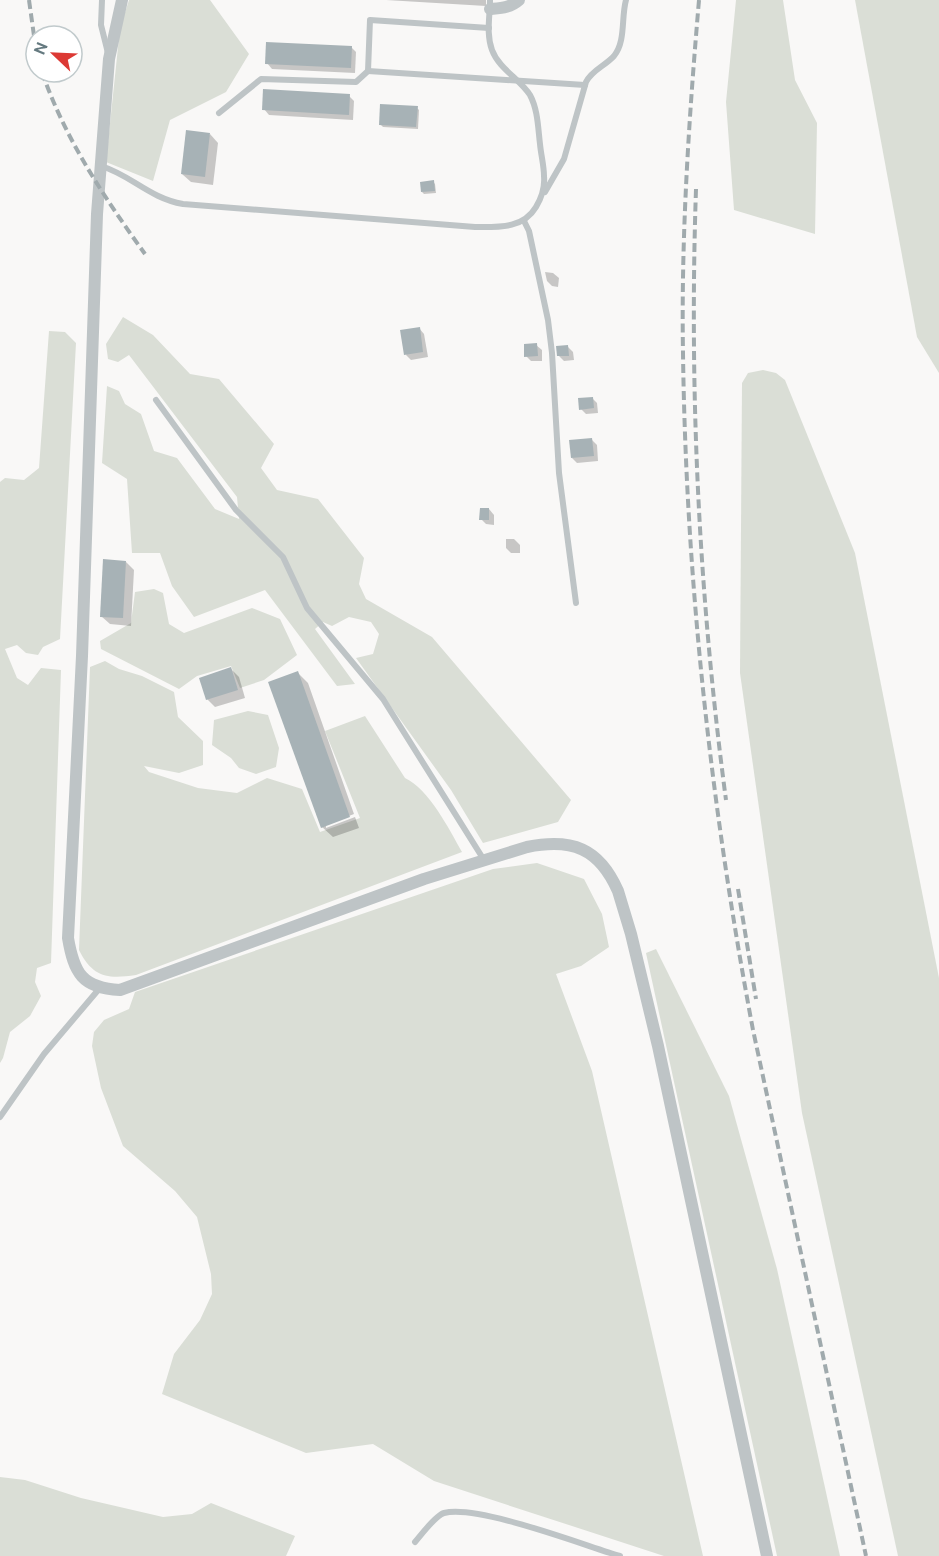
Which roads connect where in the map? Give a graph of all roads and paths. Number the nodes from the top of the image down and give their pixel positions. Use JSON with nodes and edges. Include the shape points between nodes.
{"nodes":[{"id":1,"x":102,"y":0,"type":"edge"},
{"id":2,"x":122,"y":0,"type":"edge"},
{"id":3,"x":519,"y":0,"type":"edge"},
{"id":4,"x":626,"y":0,"type":"edge"},
{"id":5,"x":490,"y":4,"type":"edge"},
{"id":6,"x":489,"y":28,"type":"junction"},
{"id":7,"x":109,"y":59,"type":"junction"},
{"id":8,"x":368,"y":70,"type":"junction"},
{"id":9,"x":516,"y":80,"type":"junction"},
{"id":10,"x":585,"y":86,"type":"junction"},
{"id":11,"x":219,"y":113,"type":"dead end"},
{"id":12,"x":100,"y":166,"type":"junction"},
{"id":13,"x":540,"y":200,"type":"junction"},
{"id":14,"x":524,"y":221,"type":"junction"},
{"id":15,"x":156,"y":400,"type":"dead end"},
{"id":16,"x":576,"y":603,"type":"dead end"},
{"id":17,"x":484,"y":860,"type":"junction"},
{"id":18,"x":99,"y":989,"type":"junction"},
{"id":19,"x":0,"y":1117,"type":"edge"},
{"id":20,"x":415,"y":1542,"type":"dead end"},
{"id":21,"x":620,"y":1556,"type":"edge"},
{"id":22,"x":767,"y":1556,"type":"edge"}],
"edges":[{"from":1,"to":7,"type":"lane","via":[[101,25]]},
{"from":2,"to":7,"type":"street"},
{"from":3,"to":5,"type":"street","via":[[505,8]]},
{"from":4,"to":10,"type":"lane","via":[[619,47]]},
{"from":5,"to":6,"type":"lane"},
{"from":6,"to":8,"type":"lane","via":[[370,20]]},
{"from":6,"to":9,"type":"lane","via":[[491,49]]},
{"from":7,"to":12,"type":"street"},
{"from":8,"to":9,"type":"lane"},
{"from":8,"to":11,"type":"lane","via":[[357,82],[261,79]]},
{"from":9,"to":10,"type":"lane"},
{"from":9,"to":13,"type":"lane","via":[[528,92],[536,111],[544,177]]},
{"from":10,"to":13,"type":"lane","via":[[564,159]]},
{"from":12,"to":14,"type":"lane","via":[[154,196],[183,204],[475,227]]},
{"from":12,"to":18,"type":"street","via":[[69,938],[75,967]]},
{"from":13,"to":14,"type":"lane"},
{"from":14,"to":16,"type":"lane","via":[[548,320],[559,473]]},
{"from":15,"to":17,"type":"lane","via":[[236,510],[283,557],[308,608],[383,699]]},
{"from":17,"to":18,"type":"street","via":[[120,990]]},
{"from":17,"to":22,"type":"street","via":[[543,844],[567,844],[598,860],[618,891],[661,1058]]},
{"from":18,"to":19,"type":"lane","via":[[44,1054]]},
{"from":20,"to":21,"type":"lane","via":[[441,1514],[459,1511],[494,1517]]}]}
